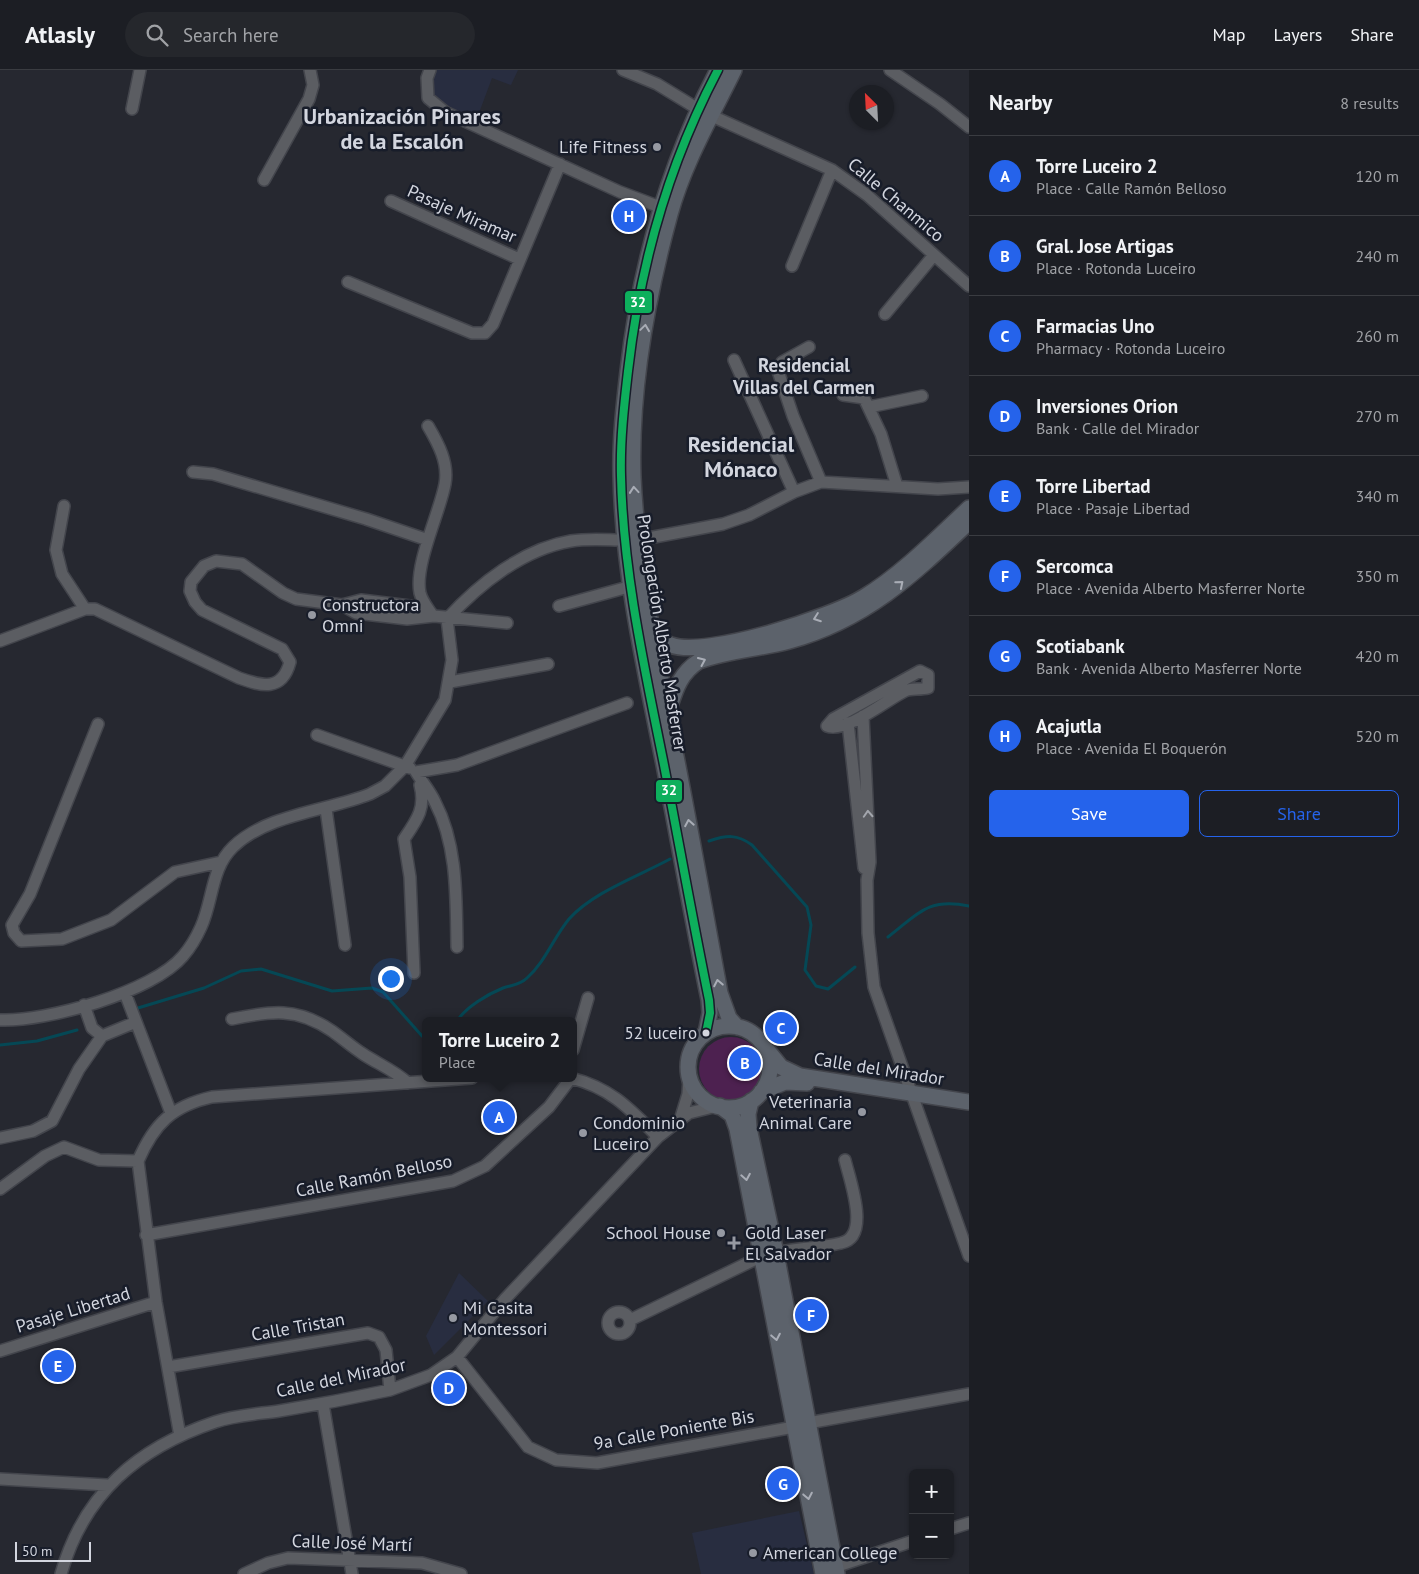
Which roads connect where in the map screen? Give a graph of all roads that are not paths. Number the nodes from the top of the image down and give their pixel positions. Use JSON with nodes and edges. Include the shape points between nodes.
{"nodes":[{"id":1,"x":140,"y":70,"type":"edge"},
{"id":2,"x":310,"y":70,"type":"edge"},
{"id":3,"x":430,"y":70,"type":"edge"},
{"id":4,"x":623,"y":70,"type":"edge"},
{"id":5,"x":718,"y":70,"type":"edge"},
{"id":6,"x":734,"y":70,"type":"edge"},
{"id":7,"x":890,"y":70,"type":"edge"},
{"id":8,"x":132,"y":109,"type":"dead end"},
{"id":9,"x":698,"y":109,"type":"junction"},
{"id":10,"x":712,"y":116,"type":"junction"},
{"id":11,"x":969,"y":128,"type":"edge"},
{"id":12,"x":560,"y":164,"type":"junction"},
{"id":13,"x":832,"y":170,"type":"junction"},
{"id":14,"x":264,"y":180,"type":"dead end"},
{"id":15,"x":391,"y":201,"type":"dead end"},
{"id":16,"x":660,"y":207,"type":"junction"},
{"id":17,"x":934,"y":255,"type":"junction"},
{"id":18,"x":519,"y":259,"type":"junction"},
{"id":19,"x":792,"y":266,"type":"dead end"},
{"id":20,"x":348,"y":282,"type":"dead end"},
{"id":21,"x":969,"y":286,"type":"edge"},
{"id":22,"x":885,"y":314,"type":"dead end"},
{"id":23,"x":809,"y":347,"type":"dead end"},
{"id":24,"x":734,"y":360,"type":"dead end"},
{"id":25,"x":843,"y":395,"type":"dead end"},
{"id":26,"x":922,"y":396,"type":"dead end"},
{"id":27,"x":869,"y":408,"type":"junction"},
{"id":28,"x":428,"y":426,"type":"dead end"},
{"id":29,"x":194,"y":472,"type":"dead end"},
{"id":30,"x":821,"y":482,"type":"junction"},
{"id":31,"x":897,"y":486,"type":"junction"},
{"id":32,"x":969,"y":487,"type":"edge"},
{"id":33,"x":794,"y":492,"type":"junction"},
{"id":34,"x":64,"y":506,"type":"dead end"},
{"id":35,"x":969,"y":508,"type":"edge"},
{"id":36,"x":969,"y":522,"type":"edge"},
{"id":37,"x":428,"y":540,"type":"junction"},
{"id":38,"x":632,"y":540,"type":"junction"},
{"id":39,"x":632,"y":586,"type":"junction"},
{"id":40,"x":559,"y":606,"type":"dead end"},
{"id":41,"x":85,"y":609,"type":"junction"},
{"id":42,"x":434,"y":616,"type":"junction"},
{"id":43,"x":447,"y":619,"type":"junction"},
{"id":44,"x":507,"y":623,"type":"dead end"},
{"id":45,"x":650,"y":624,"type":"junction"},
{"id":46,"x":0,"y":641,"type":"edge"},
{"id":47,"x":548,"y":664,"type":"dead end"},
{"id":48,"x":450,"y":682,"type":"junction"},
{"id":49,"x":627,"y":703,"type":"dead end"},
{"id":50,"x":668,"y":714,"type":"junction"},
{"id":51,"x":863,"y":716,"type":"junction"},
{"id":52,"x":848,"y":723,"type":"junction"},
{"id":53,"x":98,"y":724,"type":"dead end"},
{"id":54,"x":317,"y":735,"type":"dead end"},
{"id":55,"x":405,"y":766,"type":"junction"},
{"id":56,"x":416,"y":772,"type":"junction"},
{"id":57,"x":326,"y":809,"type":"junction"},
{"id":58,"x":221,"y":862,"type":"junction"},
{"id":59,"x":867,"y":880,"type":"junction"},
{"id":60,"x":345,"y":945,"type":"dead end"},
{"id":61,"x":457,"y":947,"type":"dead end"},
{"id":62,"x":414,"y":973,"type":"dead end"},
{"id":63,"x":125,"y":993,"type":"junction"},
{"id":64,"x":588,"y":998,"type":"dead end"},
{"id":65,"x":84,"y":1005,"type":"junction"},
{"id":66,"x":232,"y":1019,"type":"dead end"},
{"id":67,"x":0,"y":1020,"type":"edge"},
{"id":68,"x":136,"y":1022,"type":"junction"},
{"id":69,"x":737,"y":1027,"type":"junction"},
{"id":70,"x":706,"y":1033,"type":"junction"},
{"id":71,"x":102,"y":1036,"type":"junction"},
{"id":72,"x":577,"y":1036,"type":"edge"},
{"id":73,"x":764,"y":1046,"type":"junction"},
{"id":74,"x":689,"y":1078,"type":"junction"},
{"id":75,"x":577,"y":1080,"type":"edge"},
{"id":76,"x":422,"y":1082,"type":"edge"},
{"id":77,"x":568,"y":1082,"type":"edge"},
{"id":78,"x":408,"y":1083,"type":"junction"},
{"id":79,"x":756,"y":1097,"type":"junction"},
{"id":80,"x":913,"y":1097,"type":"junction"},
{"id":81,"x":969,"y":1102,"type":"edge"},
{"id":82,"x":718,"y":1106,"type":"junction"},
{"id":83,"x":969,"y":1108,"type":"edge"},
{"id":84,"x":171,"y":1113,"type":"junction"},
{"id":85,"x":681,"y":1117,"type":"junction"},
{"id":86,"x":658,"y":1137,"type":"junction"},
{"id":87,"x":0,"y":1138,"type":"edge"},
{"id":88,"x":845,"y":1160,"type":"dead end"},
{"id":89,"x":138,"y":1161,"type":"junction"},
{"id":90,"x":0,"y":1190,"type":"edge"},
{"id":91,"x":146,"y":1236,"type":"junction"},
{"id":92,"x":776,"y":1253,"type":"junction"},
{"id":93,"x":969,"y":1256,"type":"edge"},
{"id":94,"x":760,"y":1257,"type":"junction"},
{"id":95,"x":156,"y":1302,"type":"junction"},
{"id":96,"x":630,"y":1320,"type":"dead end"},
{"id":97,"x":0,"y":1351,"type":"edge"},
{"id":98,"x":457,"y":1357,"type":"junction"},
{"id":99,"x":168,"y":1367,"type":"junction"},
{"id":100,"x":390,"y":1390,"type":"junction"},
{"id":101,"x":969,"y":1394,"type":"edge"},
{"id":102,"x":323,"y":1404,"type":"junction"},
{"id":103,"x":801,"y":1425,"type":"junction"},
{"id":104,"x":180,"y":1436,"type":"junction"},
{"id":105,"x":0,"y":1479,"type":"edge"},
{"id":106,"x":107,"y":1485,"type":"junction"},
{"id":107,"x":969,"y":1523,"type":"edge"},
{"id":108,"x":954,"y":1528,"type":"edge"},
{"id":109,"x":909,"y":1543,"type":"edge"},
{"id":110,"x":348,"y":1561,"type":"junction"},
{"id":111,"x":832,"y":1572,"type":"edge"},
{"id":112,"x":61,"y":1574,"type":"edge"},
{"id":113,"x":244,"y":1574,"type":"edge"},
{"id":114,"x":352,"y":1574,"type":"edge"},
{"id":115,"x":461,"y":1574,"type":"edge"}],
"edges":[{"from":1,"to":8,"type":"street"},
{"from":2,"to":14,"type":"street","via":[[313,85],[309,99]]},
{"from":3,"to":12,"type":"street","via":[[428,98],[445,112]]},
{"from":4,"to":9,"type":"street","via":[[657,84]]},
{"from":5,"to":9,"type":"main road","name":"Prolongación Alberto Masferrer"},
{"from":6,"to":10,"type":"main road","name":"Prolongación Alberto Masferrer"},
{"from":7,"to":11,"type":"street"},
{"from":9,"to":16,"type":"main road","name":"Prolongación Alberto Masferrer"},
{"from":10,"to":13,"type":"street","name":"Calle Chanmico"},
{"from":38,"to":10,"type":"main road","name":"Prolongación Alberto Masferrer","one_way":true,"via":[[636,405],[647,311],[670,211]]},
{"from":12,"to":16,"type":"street"},
{"from":12,"to":18,"type":"street"},
{"from":13,"to":17,"type":"street","name":"Calle Chanmico","via":[[867,195]]},
{"from":13,"to":19,"type":"street"},
{"from":15,"to":18,"type":"street","name":"Pasaje Miramar"},
{"from":16,"to":38,"type":"main road","name":"Prolongación Alberto Masferrer","via":[[634,316],[623,416],[621,476]]},
{"from":17,"to":21,"type":"street","name":"Calle Chanmico"},
{"from":17,"to":22,"type":"street"},
{"from":18,"to":20,"type":"street","via":[[492,324],[485,333],[472,333]]},
{"from":23,"to":30,"type":"street","via":[[782,362],[778,371]]},
{"from":24,"to":33,"type":"street"},
{"from":25,"to":27,"type":"street","via":[[864,398]]},
{"from":26,"to":27,"type":"street"},
{"from":27,"to":31,"type":"street","via":[[881,434]]},
{"from":28,"to":37,"type":"street","via":[[441,446],[446,483]]},
{"from":29,"to":37,"type":"street","via":[[213,474]]},
{"from":30,"to":31,"type":"street"},
{"from":30,"to":33,"type":"street"},
{"from":31,"to":32,"type":"street"},
{"from":33,"to":38,"type":"street","via":[[723,524]]},
{"from":34,"to":41,"type":"street","via":[[56,550],[62,574]]},
{"from":35,"to":45,"type":"main road","one_way":true,"via":[[920,554],[866,596],[814,620],[716,644],[681,648],[661,639]]},
{"from":50,"to":36,"type":"main road","one_way":true,"via":[[678,681],[699,661],[788,642],[860,613],[898,587]]},
{"from":37,"to":42,"type":"street","via":[[419,584],[423,602]]},
{"from":38,"to":39,"type":"main road","name":"Prolongación Alberto Masferrer"},
{"from":38,"to":43,"type":"street","via":[[572,541],[531,554],[469,595]]},
{"from":38,"to":45,"type":"main road","name":"Prolongación Alberto Masferrer"},
{"from":39,"to":40,"type":"street"},
{"from":39,"to":70,"type":"main road","name":"Prolongación Alberto Masferrer","via":[[650,701],[709,1000]]},
{"from":41,"to":42,"type":"street","via":[[107,614],[180,651],[262,686],[274,684],[287,674],[290,662],[287,655],[282,649],[202,610],[190,591],[191,582],[204,566],[216,561],[242,564],[296,599],[342,605],[361,600],[410,606]]},
{"from":41,"to":46,"type":"street"},
{"from":42,"to":43,"type":"street"},
{"from":43,"to":44,"type":"street"},
{"from":43,"to":48,"type":"street","via":[[452,660]]},
{"from":45,"to":50,"type":"main road","name":"Prolongación Alberto Masferrer"},
{"from":47,"to":48,"type":"street"},
{"from":48,"to":55,"type":"street","via":[[445,700]]},
{"from":49,"to":56,"type":"street","via":[[457,765]]},
{"from":69,"to":50,"type":"main road","name":"Prolongación Alberto Masferrer","one_way":true,"via":[[729,1018],[720,993]]},
{"from":51,"to":52,"type":"street"},
{"from":51,"to":52,"type":"street","via":[[907,690],[928,688],[928,675],[920,671],[833,719],[827,726],[834,728]]},
{"from":59,"to":51,"type":"street","one_way":true,"via":[[870,862]]},
{"from":52,"to":59,"type":"street"},
{"from":53,"to":58,"type":"street","via":[[30,894],[12,925],[21,941],[62,939],[111,920],[175,872]]},
{"from":54,"to":55,"type":"street"},
{"from":55,"to":56,"type":"street"},
{"from":55,"to":57,"type":"street","via":[[385,786]]},
{"from":56,"to":61,"type":"street","via":[[436,802],[449,845],[456,887]]},
{"from":56,"to":62,"type":"street","via":[[424,800],[404,839],[410,877]]},
{"from":57,"to":58,"type":"street","via":[[263,827],[232,847]]},
{"from":57,"to":60,"type":"street"},
{"from":58,"to":63,"type":"street","via":[[201,927],[182,957]]},
{"from":59,"to":80,"type":"street","via":[[874,987]]},
{"from":63,"to":65,"type":"street"},
{"from":63,"to":68,"type":"street"},
{"from":64,"to":72,"type":"street"},
{"from":65,"to":67,"type":"street","via":[[18,1021]]},
{"from":65,"to":71,"type":"street","via":[[92,1028]]},
{"from":66,"to":78,"type":"street","via":[[265,1012],[291,1012],[332,1031]]},
{"from":68,"to":71,"type":"street"},
{"from":68,"to":84,"type":"street"},
{"from":69,"to":70,"type":"main road","via":[[721,1027]]},
{"from":69,"to":73,"type":"main road","via":[[755,1035]]},
{"from":70,"to":74,"type":"main road","via":[[690,1053]]},
{"from":71,"to":87,"type":"street","via":[[79,1068],[52,1120],[34,1131]]},
{"from":73,"to":79,"type":"main road","via":[[769,1056],[770,1073]]},
{"from":73,"to":80,"type":"main road","name":"Calle del Mirador","via":[[781,1067],[793,1074]]},
{"from":74,"to":82,"type":"main road","via":[[698,1093]]},
{"from":74,"to":85,"type":"street"},
{"from":75,"to":86,"type":"street","via":[[613,1095]]},
{"from":76,"to":78,"type":"street"},
{"from":77,"to":91,"type":"street","name":"Calle Ramón Belloso","via":[[549,1107],[485,1166],[453,1181]]},
{"from":78,"to":84,"type":"street","via":[[212,1097],[189,1102]]},
{"from":79,"to":80,"type":"main road","name":"Calle del Mirador","via":[[773,1085],[792,1081]]},
{"from":79,"to":82,"type":"main road","via":[[735,1107]]},
{"from":79,"to":92,"type":"main road","via":[[748,1114],[749,1128]]},
{"from":80,"to":81,"type":"main road","name":"Calle del Mirador"},
{"from":80,"to":83,"type":"main road","name":"Calle del Mirador"},
{"from":80,"to":93,"type":"street"},
{"from":82,"to":85,"type":"street","name":"Calle del Mirador"},
{"from":82,"to":94,"type":"main road","one_way":true,"via":[[732,1115],[735,1122]]},
{"from":84,"to":89,"type":"street"},
{"from":85,"to":86,"type":"street","name":"Calle del Mirador"},
{"from":86,"to":98,"type":"street","name":"Calle del Mirador","via":[[505,1299]]},
{"from":88,"to":92,"type":"street","via":[[857,1216],[857,1230],[853,1237],[843,1243]]},
{"from":89,"to":90,"type":"street","via":[[99,1160],[64,1147],[45,1156]]},
{"from":89,"to":91,"type":"street"},
{"from":91,"to":95,"type":"street"},
{"from":92,"to":103,"type":"main road"},
{"from":94,"to":96,"type":"street"},
{"from":94,"to":103,"type":"main road","one_way":true},
{"from":95,"to":97,"type":"street","name":"Pasaje Libertad"},
{"from":95,"to":99,"type":"street"},
{"from":98,"to":100,"type":"street","name":"Calle del Mirador","via":[[432,1375]]},
{"from":98,"to":103,"type":"street","name":"9a Calle Poniente Bis","via":[[528,1447],[556,1460],[597,1463]]},
{"from":99,"to":100,"type":"street","name":"Calle Tristan","via":[[368,1333],[380,1337],[386,1350]]},
{"from":99,"to":104,"type":"street"},
{"from":100,"to":102,"type":"street","name":"Calle del Mirador"},
{"from":101,"to":103,"type":"street","name":"9a Calle Poniente Bis"},
{"from":102,"to":104,"type":"street","name":"Calle del Mirador","via":[[217,1421]]},
{"from":102,"to":110,"type":"street"},
{"from":103,"to":111,"type":"main road"},
{"from":104,"to":106,"type":"street","name":"Calle del Mirador","via":[[146,1454]]},
{"from":105,"to":106,"type":"street"},
{"from":106,"to":112,"type":"street","name":"Calle del Mirador","via":[[82,1524]]},
{"from":107,"to":108,"type":"street"},
{"from":109,"to":111,"type":"street"},
{"from":110,"to":113,"type":"street","name":"Calle José Martí","via":[[288,1558],[268,1562]]},
{"from":110,"to":114,"type":"street"},
{"from":110,"to":115,"type":"street","name":"Calle José Martí","via":[[422,1563]]}]}
